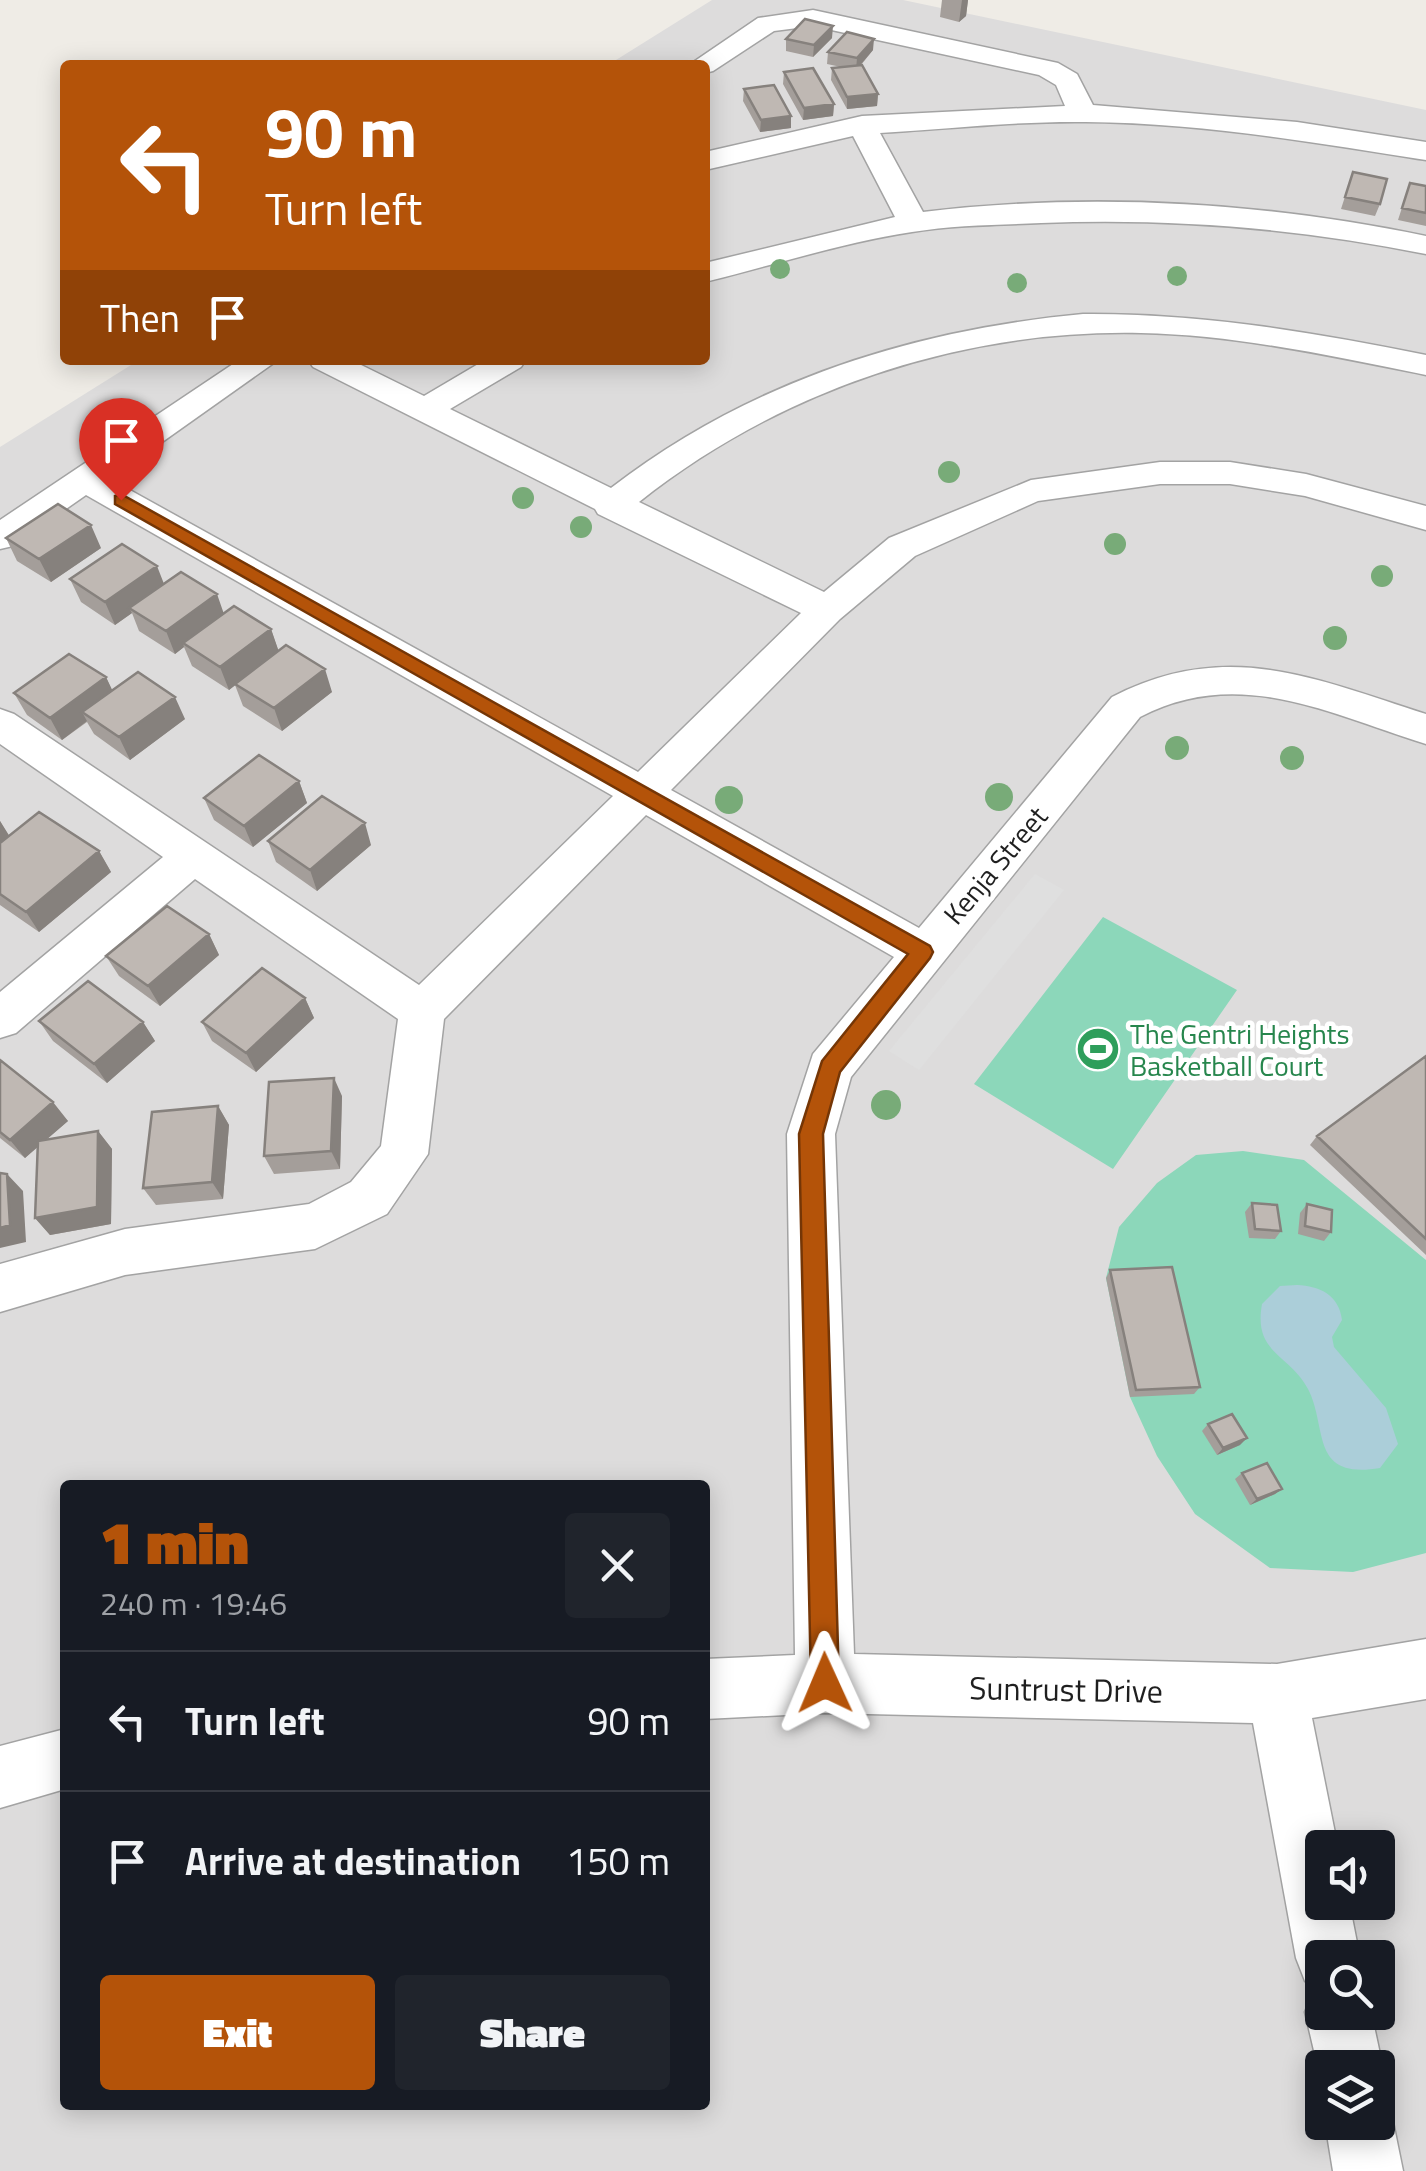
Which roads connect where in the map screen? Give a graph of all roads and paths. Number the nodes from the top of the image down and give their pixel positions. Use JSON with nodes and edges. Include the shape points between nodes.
{"nodes":[{"id":1,"x":710,"y":60,"type":"edge"},
{"id":2,"x":1083,"y":113,"type":"junction"},
{"id":3,"x":862,"y":125,"type":"junction"},
{"id":4,"x":1426,"y":151,"type":"edge"},
{"id":5,"x":710,"y":159,"type":"edge"},
{"id":6,"x":913,"y":222,"type":"junction"},
{"id":7,"x":1426,"y":245,"type":"edge"},
{"id":8,"x":710,"y":272,"type":"edge"},
{"id":9,"x":254,"y":365,"type":"edge"},
{"id":10,"x":335,"y":365,"type":"edge"},
{"id":11,"x":500,"y":365,"type":"edge"},
{"id":12,"x":1426,"y":366,"type":"edge"},
{"id":13,"x":424,"y":410,"type":"junction"},
{"id":14,"x":86,"y":480,"type":"junction"},
{"id":15,"x":611,"y":506,"type":"junction"},
{"id":16,"x":1426,"y":518,"type":"edge"},
{"id":17,"x":0,"y":537,"type":"edge"},
{"id":18,"x":827,"y":610,"type":"junction"},
{"id":19,"x":0,"y":724,"type":"edge"},
{"id":20,"x":1426,"y":729,"type":"edge"},
{"id":21,"x":642,"y":795,"type":"junction"},
{"id":22,"x":194,"y":856,"type":"junction"},
{"id":23,"x":923,"y":952,"type":"junction"},
{"id":24,"x":422,"y":1011,"type":"junction"},
{"id":25,"x":0,"y":1019,"type":"edge"},
{"id":26,"x":0,"y":1288,"type":"edge"},
{"id":27,"x":1426,"y":1669,"type":"edge"},
{"id":28,"x":825,"y":1683,"type":"junction"},
{"id":29,"x":710,"y":1690,"type":"edge"},
{"id":30,"x":1277,"y":1694,"type":"junction"},
{"id":31,"x":60,"y":1760,"type":"edge"},
{"id":32,"x":0,"y":1777,"type":"edge"},
{"id":33,"x":1325,"y":1940,"type":"edge"},
{"id":34,"x":1362,"y":2140,"type":"edge"},
{"id":35,"x":1368,"y":2171,"type":"edge"}],
"edges":[{"from":1,"to":2,"type":"street","via":[[766,24],[814,18],[1048,69],[1067,80]]},
{"from":2,"to":3,"type":"street"},
{"from":2,"to":4,"type":"street","via":[[1297,131]]},
{"from":3,"to":5,"type":"street"},
{"from":3,"to":6,"type":"street"},
{"from":6,"to":7,"type":"street","via":[[1098,211],[1233,214]]},
{"from":6,"to":8,"type":"street","via":[[814,241]]},
{"from":9,"to":14,"type":"street"},
{"from":10,"to":13,"type":"street"},
{"from":11,"to":13,"type":"street"},
{"from":12,"to":15,"type":"street","via":[[1310,341],[1139,323],[956,342],[781,398],[694,444]]},
{"from":13,"to":15,"type":"street"},
{"from":14,"to":17,"type":"street"},
{"from":14,"to":21,"type":"street"},
{"from":15,"to":18,"type":"street"},
{"from":16,"to":18,"type":"street","via":[[1306,485],[1230,473],[1094,481],[1031,491],[902,547]]},
{"from":18,"to":21,"type":"street"},
{"from":19,"to":22,"type":"street"},
{"from":20,"to":23,"type":"street","name":"Kenja Street","via":[[1282,686],[1233,679],[1151,690],[1126,706]]},
{"from":21,"to":23,"type":"street"},
{"from":21,"to":24,"type":"street"},
{"from":22,"to":24,"type":"street"},
{"from":22,"to":25,"type":"street"},
{"from":23,"to":28,"type":"street","name":"Kenja Street","via":[[830,1068],[811,1134]]},
{"from":24,"to":26,"type":"street","via":[[404,1154],[369,1198],[315,1226],[125,1252]]},
{"from":27,"to":30,"type":"street","name":"Suntrust Drive"},
{"from":28,"to":29,"type":"street","name":"Suntrust Drive"},
{"from":28,"to":30,"type":"street","name":"Suntrust Drive"},
{"from":30,"to":33,"type":"street"},
{"from":31,"to":32,"type":"street"},
{"from":34,"to":35,"type":"street"}]}
